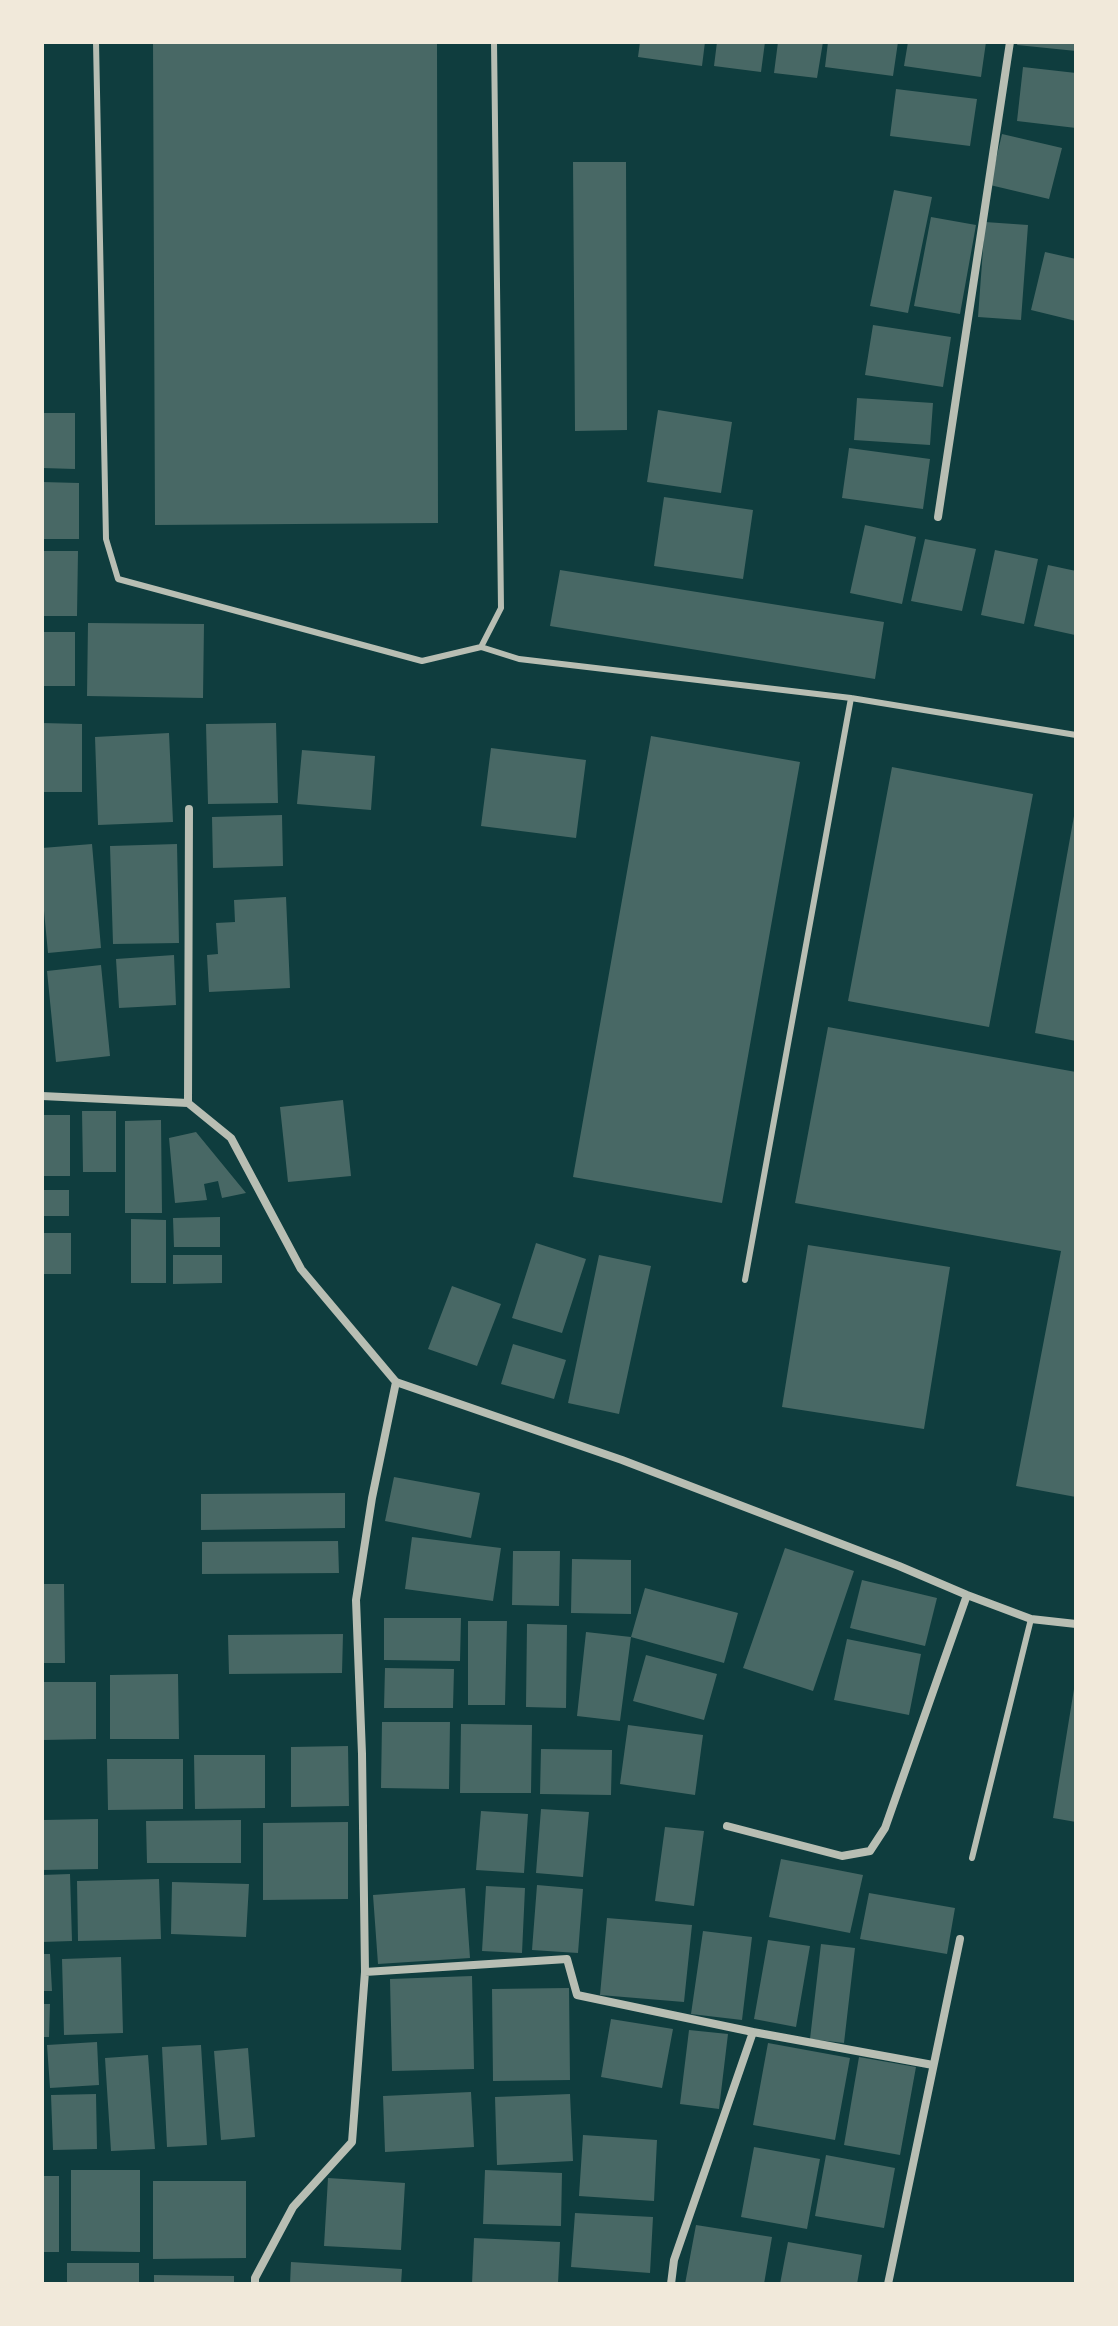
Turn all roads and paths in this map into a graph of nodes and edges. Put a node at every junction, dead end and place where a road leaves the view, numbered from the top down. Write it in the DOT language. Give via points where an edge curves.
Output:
graph roads {
  1 [pos="96,42"];
  2 [pos="494,42"];
  3 [pos="1010,42"];
  4 [pos="938,517"];
  5 [pos="481,647"];
  6 [pos="851,698"];
  7 [pos="1076,735"];
  8 [pos="189,809"];
  9 [pos="42,1096"];
  10 [pos="188,1103"];
  11 [pos="745,1280"];
  12 [pos="396,1382"];
  13 [pos="967,1595"];
  14 [pos="1031,1619"];
  15 [pos="1076,1624"];
  16 [pos="727,1826"];
  17 [pos="972,1858"];
  18 [pos="960,1939"];
  19 [pos="365,1972"];
  20 [pos="753,2032"];
  21 [pos="933,2065"];
  22 [pos="255,2284"];
  23 [pos="671,2284"];
  24 [pos="888,2284"];
  1 -- 5 [label="lane" via="106,539 118,579 422,661"];
  2 -- 5 [label="lane" via="501,608"];
  3 -- 4 [label="street"];
  5 -- 6 [label="lane" via="519,659"];
  6 -- 7 [label="lane"];
  6 -- 11 [label="lane"];
  8 -- 10 [label="street"];
  9 -- 10 [label="street"];
  10 -- 12 [label="street" via="231,1138 301,1269"];
  12 -- 13 [label="street" via="622,1460"];
  12 -- 19 [label="street" via="356,1600"];
  13 -- 14 [label="street"];
  13 -- 16 [label="street" via="885,1828 870,1851 842,1856"];
  14 -- 15 [label="street"];
  14 -- 17 [label="lane"];
  18 -- 21 [label="street"];
  19 -- 20 [label="street" via="567,1959 577,1995"];
  19 -- 22 [label="street" via="352,2142 293,2207"];
  20 -- 21 [label="street"];
  20 -- 23 [label="street" via="674,2260"];
  21 -- 24 [label="street"];
}
